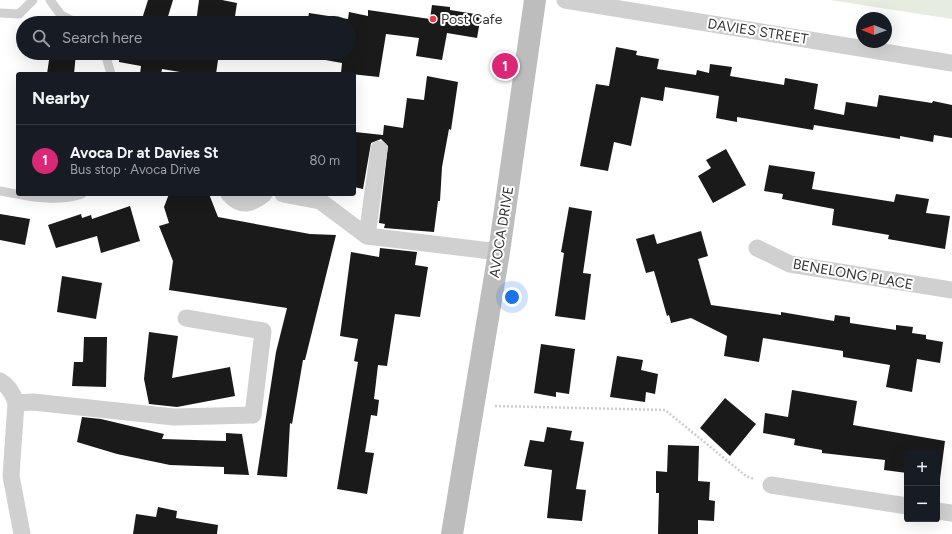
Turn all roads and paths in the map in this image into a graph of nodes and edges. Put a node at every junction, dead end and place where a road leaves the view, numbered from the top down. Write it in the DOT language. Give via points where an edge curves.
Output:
graph roads {
  1 [pos="33,0"];
  2 [pos="50,0"];
  3 [pos="535,0"];
  4 [pos="565,0"];
  5 [pos="0,13"];
  6 [pos="63,16"];
  7 [pos="107,60"];
  8 [pos="952,63"];
  9 [pos="110,72"];
  10 [pos="379,149"];
  11 [pos="0,192"];
  12 [pos="16,194"];
  13 [pos="29,196"];
  14 [pos="77,196"];
  15 [pos="230,196"];
  16 [pos="261,196"];
  17 [pos="294,196"];
  18 [pos="367,236"];
  19 [pos="757,248"];
  20 [pos="499,252"];
  21 [pos="952,290"];
  22 [pos="186,318"];
  23 [pos="0,381"];
  24 [pos="16,403"];
  25 [pos="515,408"];
  26 [pos="771,485"];
  27 [pos="904,506"];
  28 [pos="940,511"];
  29 [pos="952,513"];
  30 [pos="22,534"];
  31 [pos="452,534"];
  1 -- 5 [label="lane" via="19,14"];
  2 -- 6 [label="lane"];
  3 -- 20 [label="main road, AVOCA DRIVE"];
  4 -- 8 [label="street, DAVIES STREET"];
  7 -- 9 [label="lane"];
  10 -- 18 [label="street"];
  11 -- 12 [label="lane"];
  13 -- 14 [label="lane" via="51,199 69,199"];
  15 -- 16 [label="street" via="235,202 245,203 255,201"];
  17 -- 18 [label="street" via="320,201"];
  18 -- 20 [label="street"];
  19 -- 21 [label="street, BENELONG PLACE" via="790,264"];
  20 -- 31 [label="main road, AVOCA DRIVE"];
  22 -- 24 [label="street" via="263,331 253,415 174,417 34,402"];
  23 -- 24 [label="street" via="13,394"];
  24 -- 30 [label="street" via="11,476"];
  25 -- 26 [label="path" via="666,410 746,476"];
  26 -- 27 [label="street"];
  28 -- 29 [label="street"];
}
